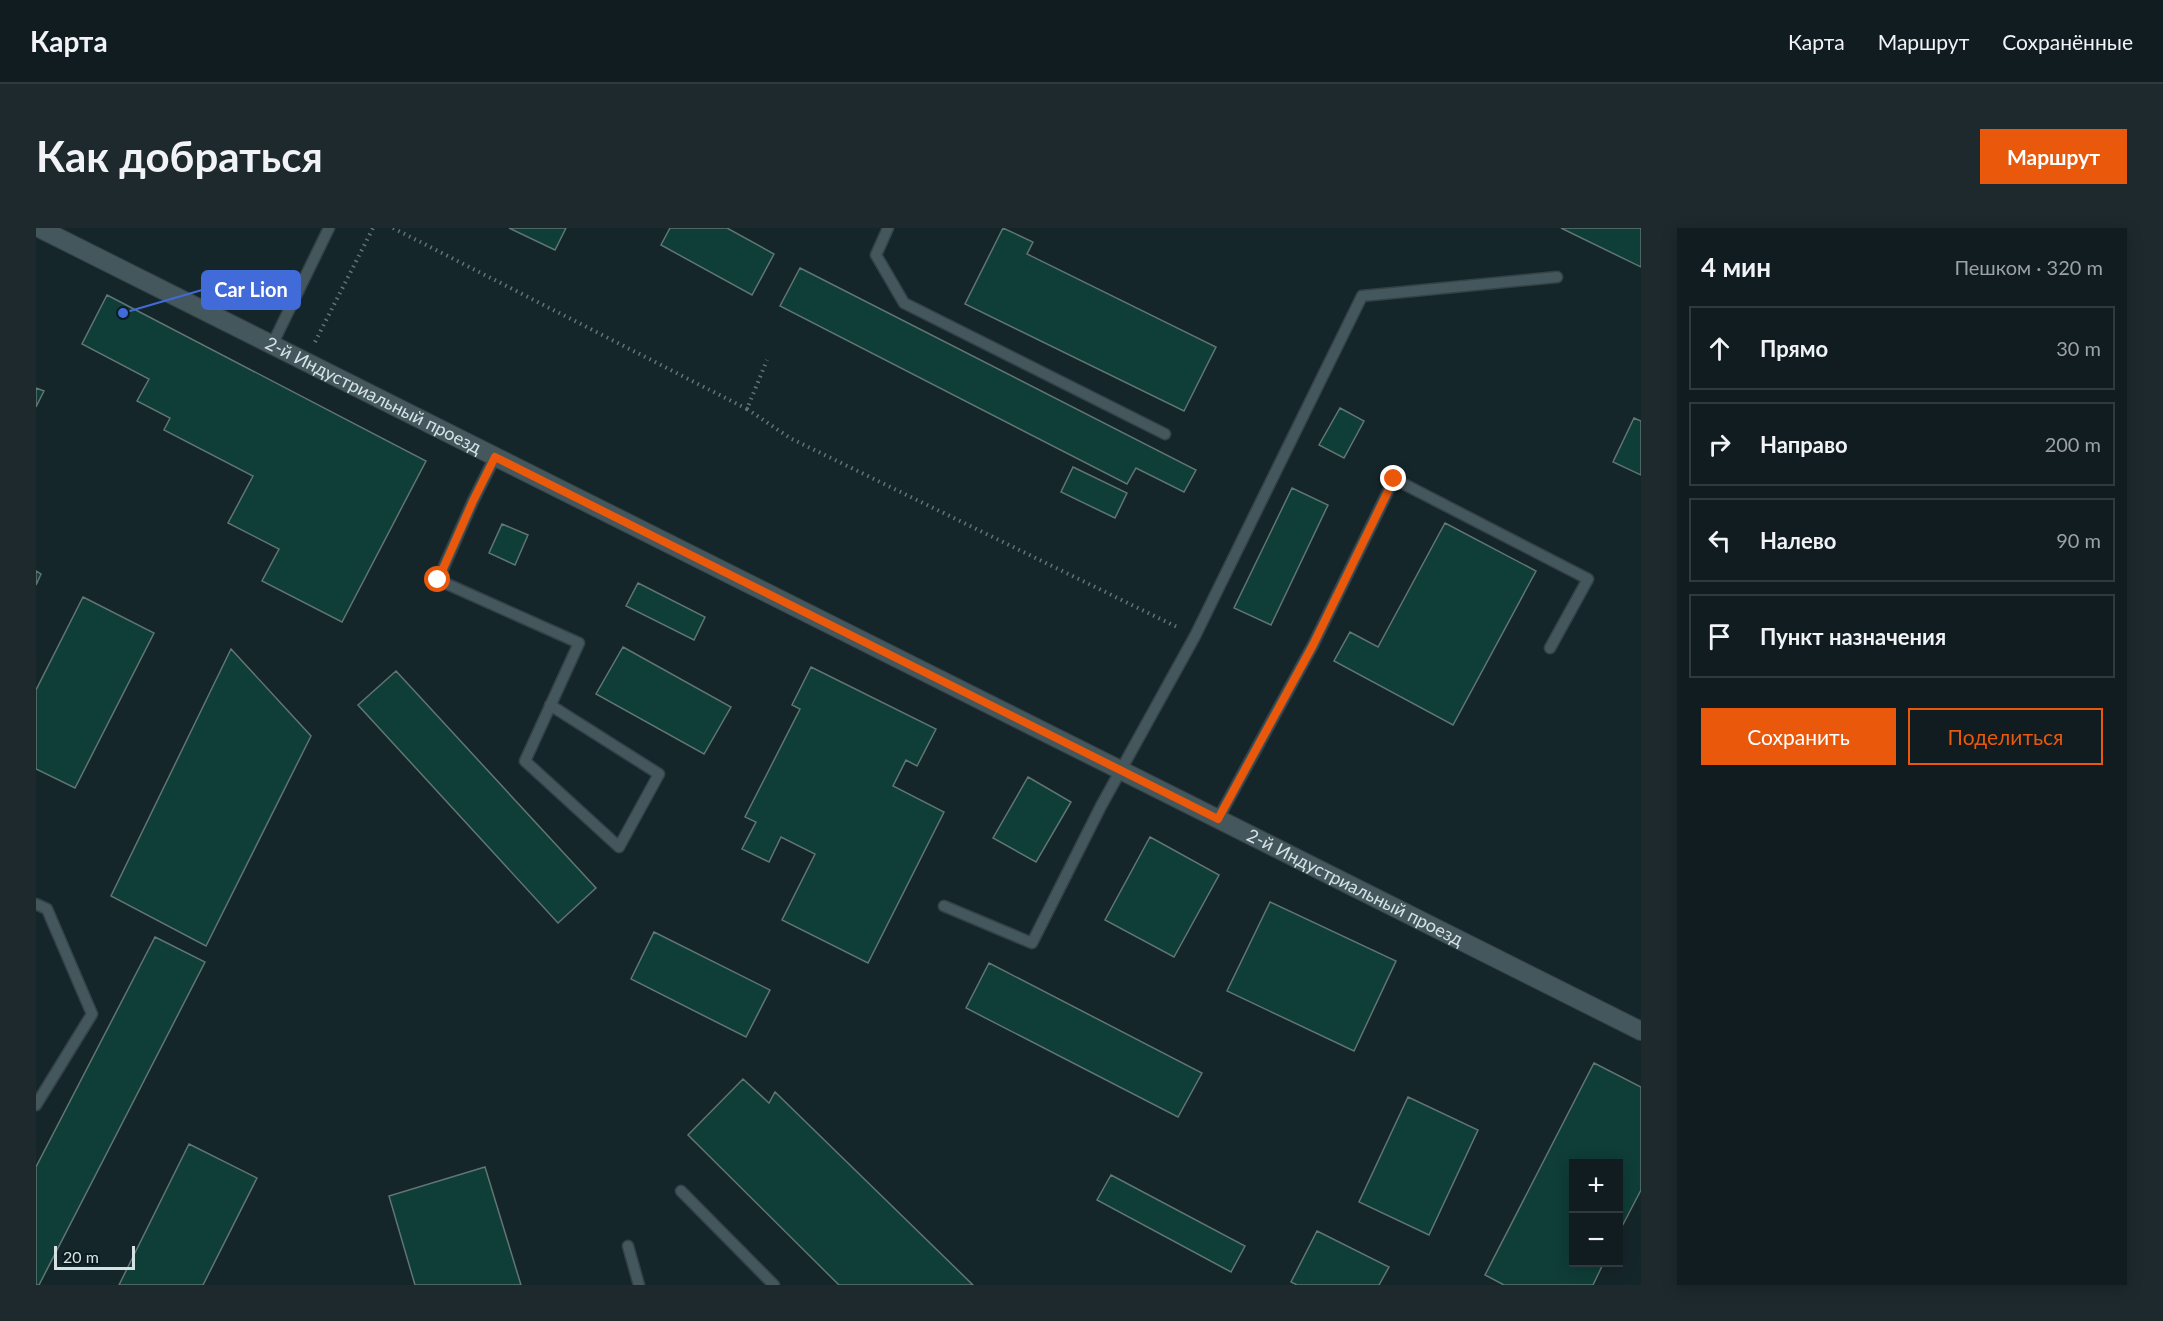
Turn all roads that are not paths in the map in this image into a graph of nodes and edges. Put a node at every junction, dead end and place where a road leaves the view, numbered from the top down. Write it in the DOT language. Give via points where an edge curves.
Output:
graph roads {
  1 [pos="39,228"];
  2 [pos="328,228"];
  3 [pos="888,228"];
  4 [pos="1557,278"];
  5 [pos="272,345"];
  6 [pos="1165,434"];
  7 [pos="495,457"];
  8 [pos="1550,648"];
  9 [pos="550,705"];
  10 [pos="1120,770"];
  11 [pos="1218,819"];
  12 [pos="36,904"];
  13 [pos="944,906"];
  14 [pos="1641,1031"];
  15 [pos="36,1105"];
  16 [pos="681,1191"];
  17 [pos="628,1246"];
  18 [pos="639,1285"];
  19 [pos="774,1285"];
  1 -- 5 [label="street, 2-й Индустриальный проезд"];
  2 -- 5 [label="lane"];
  3 -- 6 [label="lane" via="876,255 904,303"];
  4 -- 10 [label="lane" via="1362,296 1195,636"];
  5 -- 7 [label="street, 2-й Индустриальный проезд"];
  7 -- 9 [label="lane" via="438,580 579,643"];
  7 -- 10 [label="street, 2-й Индустриальный проезд"];
  8 -- 11 [label="lane" via="1588,579 1394,479 1313,645"];
  9 -- 9 [label="lane" via="659,774 619,847 525,761"];
  10 -- 11 [label="street, 2-й Индустриальный проезд"];
  10 -- 13 [label="lane" via="1032,943"];
  11 -- 14 [label="street, 2-й Индустриальный проезд"];
  12 -- 15 [label="lane" via="47,909 92,1014"];
  16 -- 19 [label="lane"];
  17 -- 18 [label="lane"];
}
